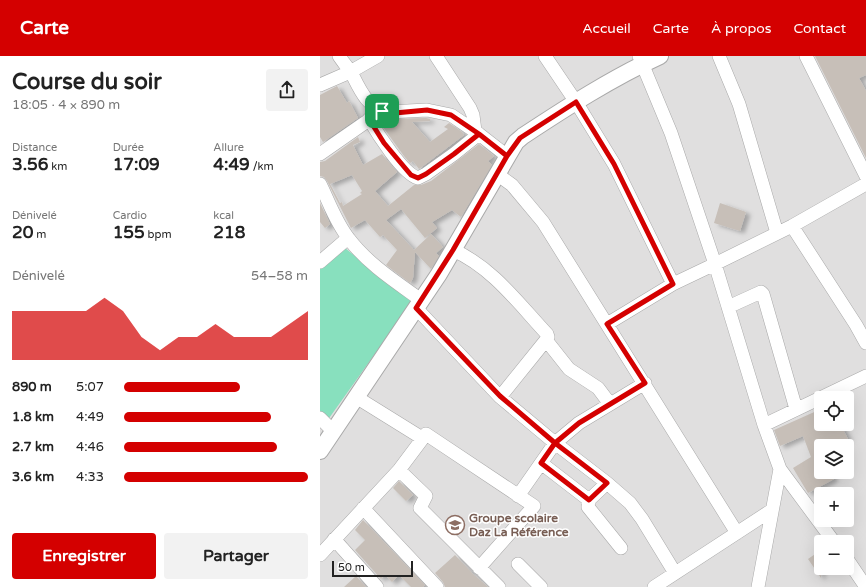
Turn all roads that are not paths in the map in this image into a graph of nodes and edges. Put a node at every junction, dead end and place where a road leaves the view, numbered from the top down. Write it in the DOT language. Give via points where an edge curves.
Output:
graph roads {
  1 [pos="339,56"];
  2 [pos="378,56"];
  3 [pos="436,56"];
  4 [pos="545,56"];
  5 [pos="660,56"];
  6 [pos="719,56"];
  7 [pos="806,56"];
  8 [pos="641,60"];
  9 [pos="350,72"];
  10 [pos="320,85"];
  11 [pos="576,102"];
  12 [pos="382,111"];
  13 [pos="369,119"];
  14 [pos="477,132"];
  15 [pos="320,154"];
  16 [pos="507,156"];
  17 [pos="497,174"];
  18 [pos="866,176"];
  19 [pos="320,184"];
  20 [pos="866,184"];
  21 [pos="792,226"];
  22 [pos="777,233"];
  23 [pos="348,238"];
  24 [pos="453,250"];
  25 [pos="320,262"];
  26 [pos="715,264"];
  27 [pos="673,284"];
  28 [pos="418,304"];
  29 [pos="728,307"];
  30 [pos="607,324"];
  31 [pos="546,340"];
  32 [pos="866,343"];
  33 [pos="866,376"];
  34 [pos="645,383"];
  35 [pos="500,396"];
  36 [pos="356,397"];
  37 [pos="610,404"];
  38 [pos="796,409"];
  39 [pos="320,418"];
  40 [pos="764,425"];
  41 [pos="333,430"];
  42 [pos="422,438"];
  43 [pos="555,443"];
  44 [pos="320,451"];
  45 [pos="541,463"];
  46 [pos="780,469"];
  47 [pos="399,470"];
  48 [pos="607,483"];
  49 [pos="518,496"];
  50 [pos="589,500"];
  51 [pos="363,508"];
  52 [pos="772,510"];
  53 [pos="737,532"];
  54 [pos="829,535"];
  55 [pos="334,539"];
  56 [pos="620,548"];
  57 [pos="320,555"];
  58 [pos="518,564"];
  59 [pos="479,568"];
  60 [pos="854,568"];
  61 [pos="675,573"];
  62 [pos="865,583"];
  63 [pos="377,587"];
  64 [pos="437,587"];
  65 [pos="499,587"];
  66 [pos="541,587"];
  67 [pos="654,587"];
  68 [pos="758,587"];
  1 -- 9 [label="street"];
  2 -- 9 [label="street"];
  3 -- 14 [label="street" via="470,108"];
  4 -- 11 [label="street"];
  5 -- 8 [label="street"];
  6 -- 22 [label="street" via="739,104"];
  7 -- 18 [label="street"];
  8 -- 11 [label="street"];
  8 -- 26 [label="street" via="671,134"];
  9 -- 10 [label="street"];
  9 -- 12 [label="street" via="369,103"];
  11 -- 16 [label="street" via="520,138"];
  11 -- 27 [label="street" via="614,164"];
  12 -- 13 [label="street"];
  12 -- 14 [label="street" via="438,112 451,115"];
  13 -- 14 [label="street" via="390,150 411,175 418,178 454,154"];
  13 -- 15 [label="street"];
  14 -- 16 [label="street"];
  16 -- 17 [label="street"];
  17 -- 24 [label="street"];
  17 -- 30 [label="street" via="512,185 543,222"];
  19 -- 23 [label="street"];
  20 -- 21 [label="street"];
  21 -- 22 [label="street"];
  21 -- 32 [label="street"];
  22 -- 26 [label="street"];
  23 -- 25 [label="street"];
  23 -- 28 [label="street" via="359,252"];
  24 -- 28 [label="street"];
  24 -- 31 [label="street" via="478,264 498,281 547,334"];
  26 -- 27 [label="street"];
  26 -- 29 [label="street"];
  27 -- 30 [label="street"];
  28 -- 35 [label="street"];
  28 -- 36 [label="street"];
  29 -- 38 [label="street" via="761,292 763,294"];
  29 -- 40 [label="street"];
  30 -- 34 [label="street"];
  31 -- 35 [label="street"];
  31 -- 37 [label="street" via="569,369 598,388"];
  33 -- 38 [label="street"];
  34 -- 37 [label="street"];
  34 -- 53 [label="street"];
  35 -- 43 [label="street"];
  36 -- 41 [label="street"];
  36 -- 42 [label="street"];
  37 -- 43 [label="street" via="579,423"];
  38 -- 40 [label="street"];
  39 -- 41 [label="street"];
  40 -- 46 [label="street"];
  41 -- 44 [label="street"];
  42 -- 47 [label="street"];
  42 -- 49 [label="street" via="426,434"];
  43 -- 45 [label="street"];
  43 -- 48 [label="street"];
  45 -- 49 [label="street"];
  45 -- 50 [label="street"];
  46 -- 52 [label="street"];
  46 -- 54 [label="street"];
  47 -- 51 [label="street"];
  47 -- 59 [label="street" via="426,496 420,508"];
  48 -- 50 [label="street"];
  48 -- 61 [label="street" via="642,519"];
  49 -- 59 [label="street" via="534,506"];
  50 -- 56 [label="street" via="588,507"];
  51 -- 55 [label="street"];
  51 -- 64 [label="street"];
  52 -- 53 [label="street"];
  52 -- 68 [label="street"];
  53 -- 61 [label="street"];
  55 -- 57 [label="street"];
  55 -- 63 [label="street"];
  58 -- 66 [label="street"];
  59 -- 65 [label="street"];
  60 -- 62 [label="street"];
  61 -- 67 [label="street"];
}
